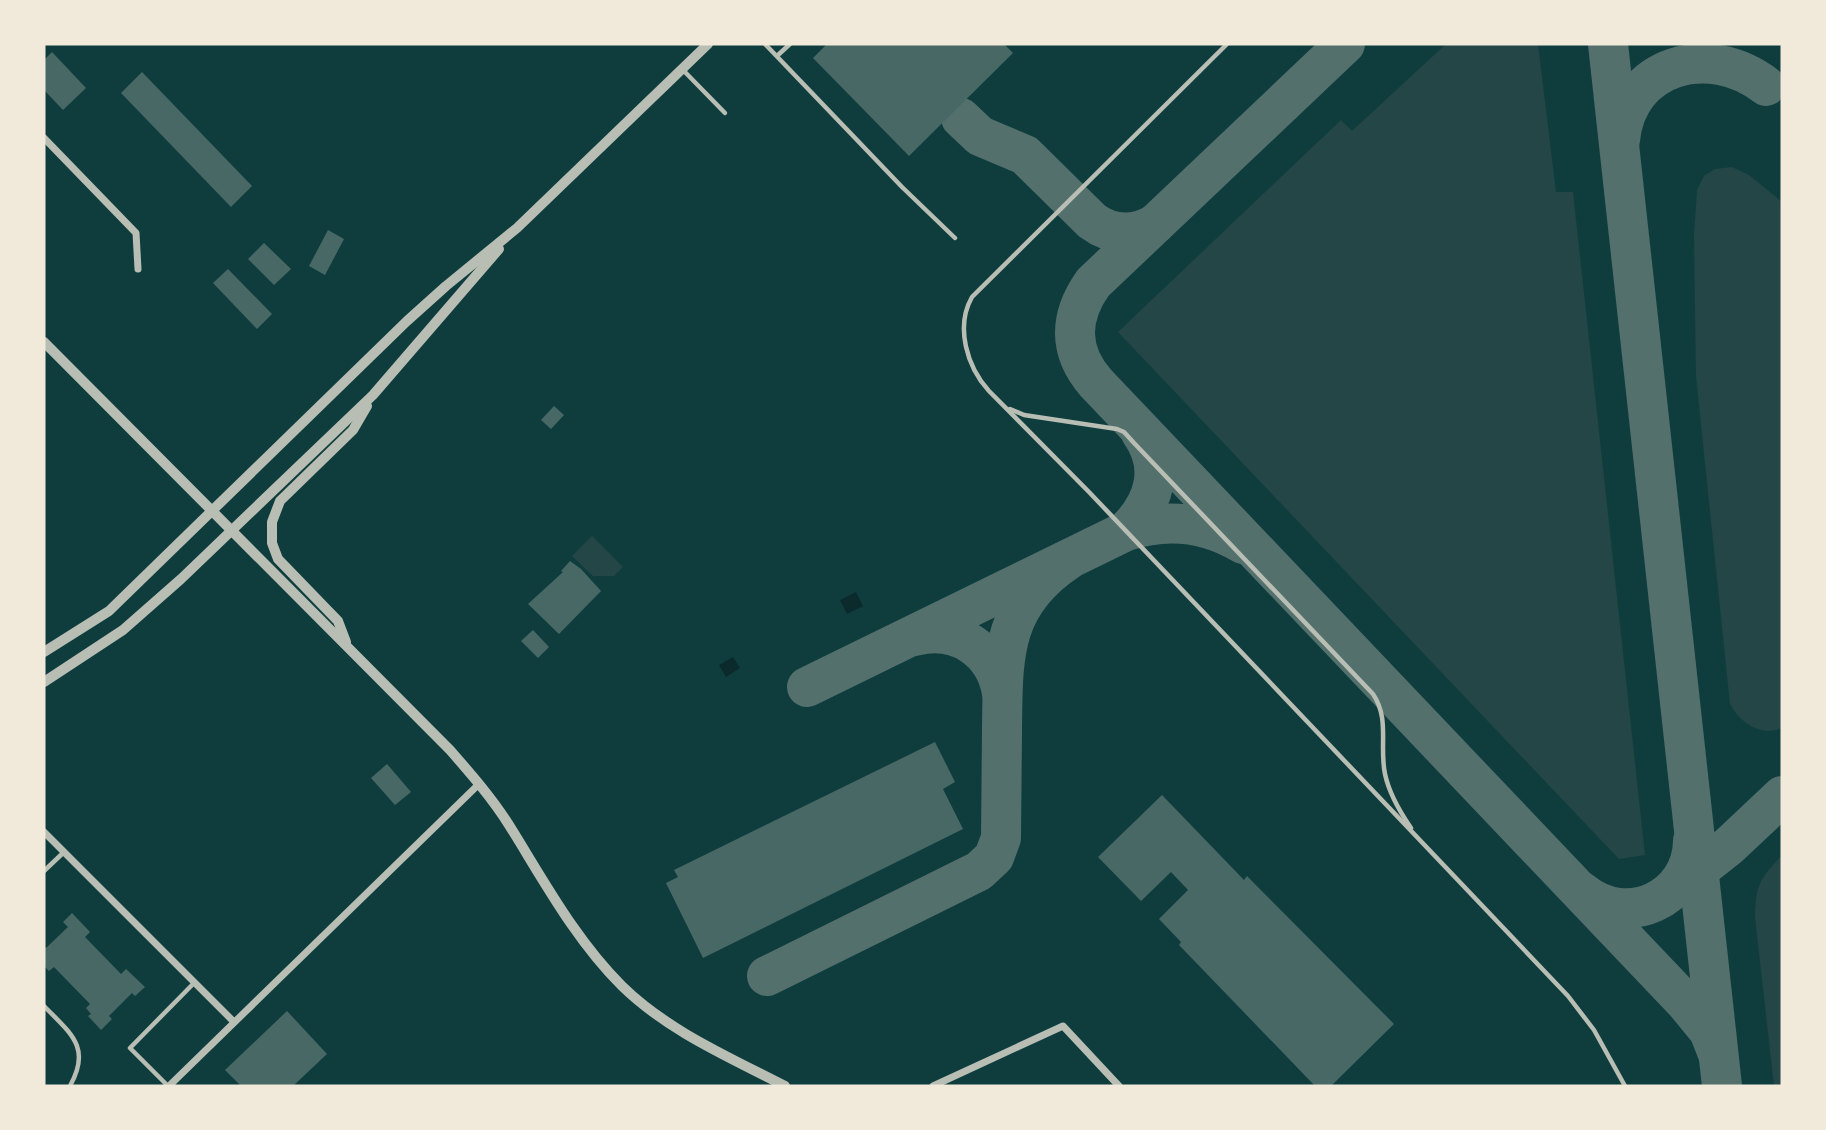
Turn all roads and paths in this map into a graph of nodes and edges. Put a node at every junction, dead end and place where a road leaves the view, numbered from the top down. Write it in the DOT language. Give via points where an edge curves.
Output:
graph roads {
  1 [pos="709,44"];
  2 [pos="765,44"];
  3 [pos="790,44"];
  4 [pos="1227,44"];
  5 [pos="778,56"];
  6 [pos="682,69"];
  7 [pos="725,113"];
  8 [pos="44,138"];
  9 [pos="517,228"];
  10 [pos="955,238"];
  11 [pos="138,269"];
  12 [pos="44,342"];
  13 [pos="373,394"];
  14 [pos="1003,405"];
  15 [pos="213,510"];
  16 [pos="232,530"];
  17 [pos="348,648"];
  18 [pos="44,652"];
  19 [pos="44,682"];
  20 [pos="479,784"];
  21 [pos="44,832"];
  22 [pos="1423,844"];
  23 [pos="64,852"];
  24 [pos="44,871"];
  25 [pos="194,984"];
  26 [pos="44,1006"];
  27 [pos="234,1022"];
  28 [pos="70,1086"];
  29 [pos="169,1086"];
  30 [pos="785,1086"];
  31 [pos="933,1086"];
  32 [pos="1119,1086"];
  33 [pos="1625,1086"];
  1 -- 6 [label="street"];
  2 -- 5 [label="lane"];
  3 -- 5 [label="lane"];
  4 -- 14 [label="lane" via="972,297 964,318 965,342 975,374"];
  5 -- 10 [label="lane"];
  6 -- 7 [label="lane"];
  6 -- 9 [label="street"];
  8 -- 11 [label="street" via="135,233"];
  9 -- 13 [label="street"];
  9 -- 15 [label="street" via="407,321"];
  12 -- 15 [label="street"];
  13 -- 16 [label="street"];
  13 -- 17 [label="street" via="354,430 281,501 272,522 278,559 338,621"];
  14 -- 22 [label="lane"];
  14 -- 22 [label="lane" via="1024,415 1117,429 1129,437 1373,694 1382,711 1385,773 1404,818"];
  15 -- 16 [label="street"];
  15 -- 18 [label="street" via="109,611"];
  16 -- 17 [label="street"];
  16 -- 19 [label="street" via="123,630"];
  17 -- 20 [label="street"];
  20 -- 27 [label="street"];
  20 -- 30 [label="street" via="563,914 624,987 670,1024"];
  21 -- 23 [label="street"];
  22 -- 33 [label="lane" via="1582,1012"];
  23 -- 24 [label="lane"];
  23 -- 25 [label="street"];
  25 -- 27 [label="street"];
  25 -- 29 [label="lane" via="130,1048"];
  26 -- 28 [label="lane" via="71,1033 79,1049 81,1059"];
  27 -- 29 [label="street"];
  31 -- 32 [label="street" via="1063,1026"];
}
